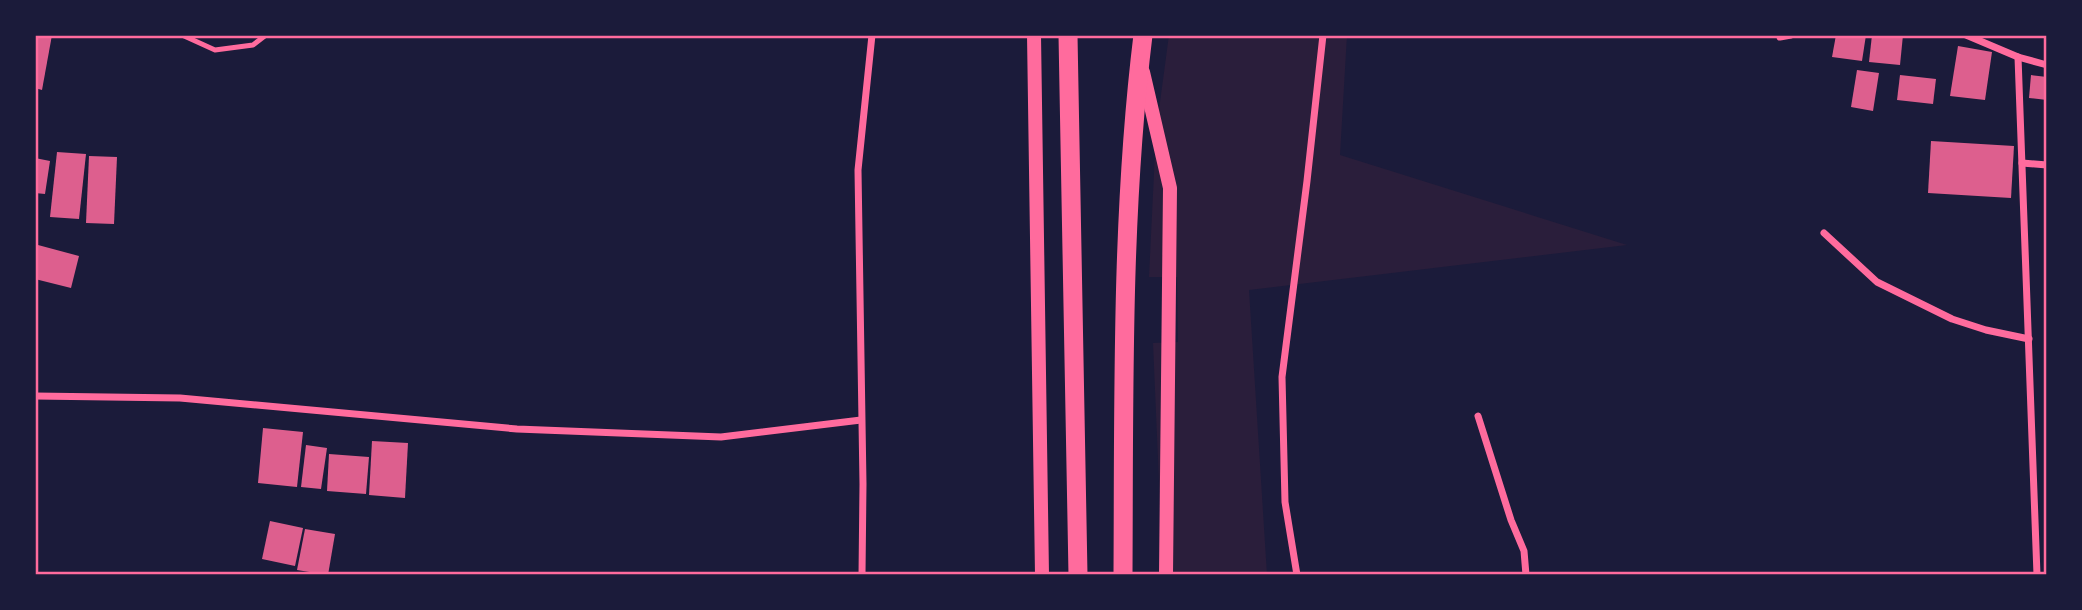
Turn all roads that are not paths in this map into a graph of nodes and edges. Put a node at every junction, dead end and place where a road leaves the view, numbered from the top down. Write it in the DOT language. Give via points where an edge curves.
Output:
graph roads {
  1 [pos="182,35"];
  2 [pos="266,35"];
  3 [pos="872,35"];
  4 [pos="1034,35"];
  5 [pos="1068,35"];
  6 [pos="1143,35"];
  7 [pos="1323,35"];
  8 [pos="1791,35"];
  9 [pos="1966,35"];
  10 [pos="1780,37"];
  11 [pos="2018,57"];
  12 [pos="1140,61"];
  13 [pos="2047,65"];
  14 [pos="2022,163"];
  15 [pos="2047,165"];
  16 [pos="1824,233"];
  17 [pos="2029,339"];
  18 [pos="35,396"];
  19 [pos="1478,416"];
  20 [pos="861,420"];
  21 [pos="862,575"];
  22 [pos="1042,575"];
  23 [pos="1078,575"];
  24 [pos="1123,575"];
  25 [pos="1166,575"];
  26 [pos="1297,575"];
  27 [pos="1526,575"];
  28 [pos="2038,575"];
  1 -- 2 [label="lane" via="215,50 253,45"];
  3 -- 20 [label="street" via="858,170"];
  4 -- 22 [label="main road"];
  5 -- 23 [label="highway"];
  6 -- 12 [label="highway"];
  7 -- 26 [label="street" via="1282,377 1285,502"];
  8 -- 10 [label="street"];
  9 -- 11 [label="street"];
  11 -- 13 [label="street"];
  11 -- 14 [label="street"];
  12 -- 24 [label="highway" via="1128,209"];
  12 -- 25 [label="main road" via="1170,188"];
  14 -- 15 [label="street"];
  14 -- 17 [label="street"];
  16 -- 17 [label="street" via="1877,282 1952,318"];
  17 -- 28 [label="street"];
  18 -- 20 [label="street" via="180,398 517,429 721,437"];
  19 -- 27 [label="street" via="1524,551"];
  20 -- 21 [label="street"];
}
